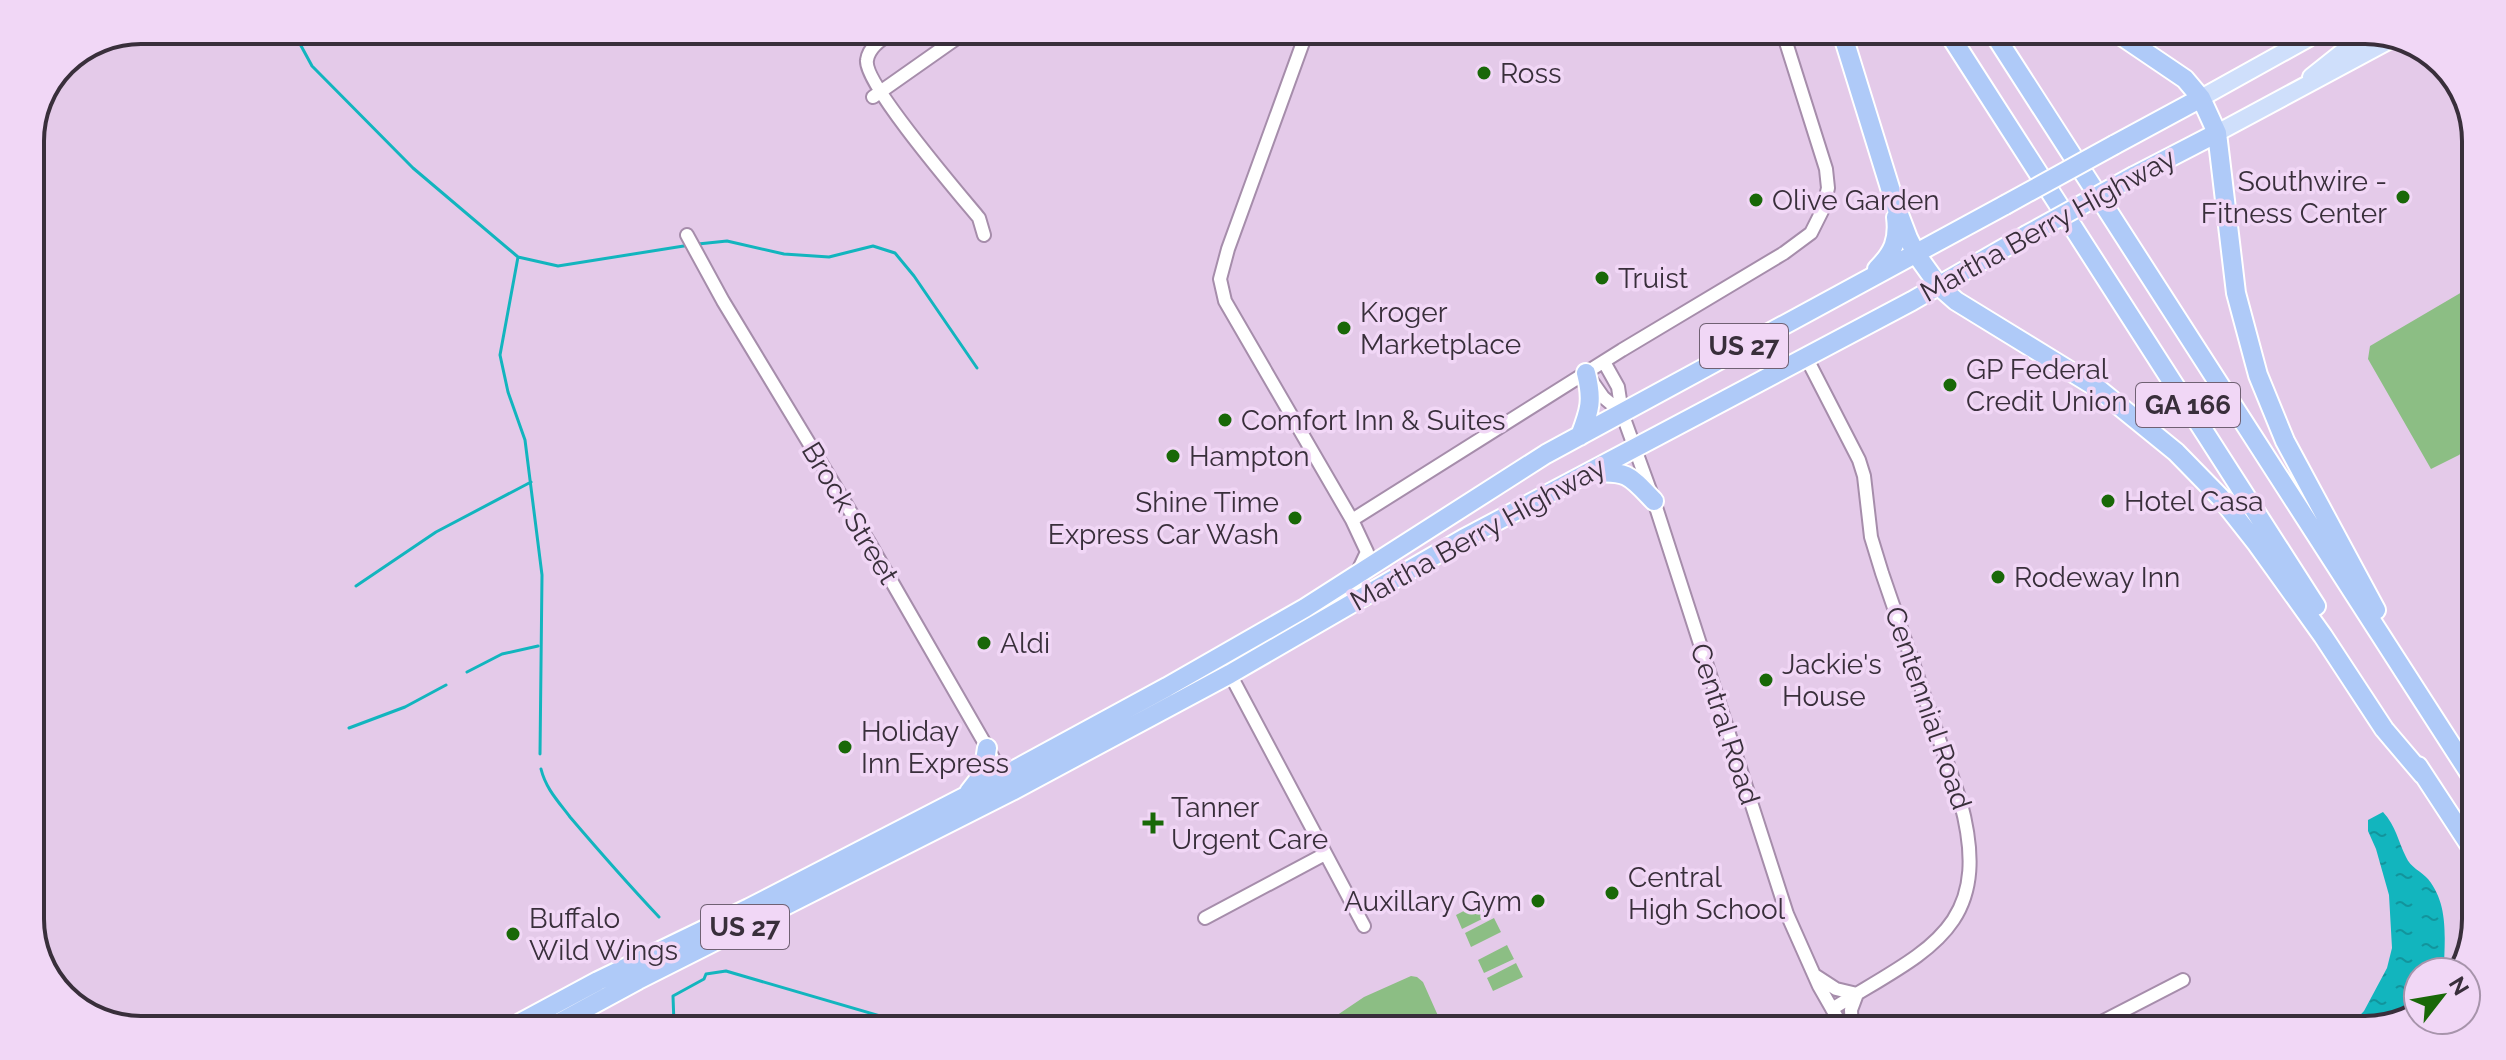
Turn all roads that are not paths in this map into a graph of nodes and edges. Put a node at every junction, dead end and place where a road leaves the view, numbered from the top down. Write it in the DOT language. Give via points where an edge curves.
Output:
graph roads {
  1 [pos="875,44"];
  2 [pos="948,44"];
  3 [pos="1302,44"];
  4 [pos="1787,44"];
  5 [pos="1845,44"];
  6 [pos="1955,44"];
  7 [pos="2000,44"];
  8 [pos="2133,44"];
  9 [pos="2298,44"];
  10 [pos="2352,44"];
  11 [pos="2380,46"];
  12 [pos="876,94"];
  13 [pos="2292,94"];
  14 [pos="2201,98"];
  15 [pos="2217,133"];
  16 [pos="1895,204"];
  17 [pos="687,235"];
  18 [pos="984,235"];
  19 [pos="1916,254"];
  20 [pos="1867,280"];
  21 [pos="1939,286"];
  22 [pos="1806,357"];
  23 [pos="1604,362"];
  24 [pos="1586,373"];
  25 [pos="1622,413"];
  26 [pos="1580,436"];
  27 [pos="1636,447"];
  28 [pos="1586,474"];
  29 [pos="1654,501"];
  30 [pos="1352,520"];
  31 [pos="1362,537"];
  32 [pos="1398,548"];
  33 [pos="1354,577"];
  34 [pos="1226,665"];
  35 [pos="2414,688"];
  36 [pos="987,748"];
  37 [pos="1032,761"];
  38 [pos="2462,762"];
  39 [pos="2423,775"];
  40 [pos="1008,784"];
  41 [pos="965,797"];
  42 [pos="2462,834"];
  43 [pos="1325,854"];
  44 [pos="1205,918"];
  45 [pos="1364,926"];
  46 [pos="1813,975"];
  47 [pos="2183,980"];
  48 [pos="1857,994"];
  49 [pos="1832,1009"];
  50 [pos="533,1016"];
  51 [pos="572,1016"];
  52 [pos="1836,1016"];
  53 [pos="1851,1016"];
  54 [pos="2113,1016"];
  1 -- 12 [label="street" via="867,67"];
  2 -- 12 [label="street"];
  3 -- 30 [label="street" via="1220,279 1225,301"];
  4 -- 23 [label="street" via="1826,169 1826,199 1811,233"];
  5 -- 16 [label="highway"];
  6 -- 39 [label="highway, GA 166"];
  7 -- 35 [label="highway, GA 166"];
  8 -- 14 [label="highway" via="2185,79"];
  9 -- 14 [label="main road, Martha Berry Highway / US 27"];
  10 -- 13 [label="main road"];
  11 -- 13 [label="main road, Martha Berry Highway / US 27"];
  12 -- 18 [label="street" via="979,218"];
  13 -- 15 [label="main road, Martha Berry Highway / US 27"];
  14 -- 15 [label="highway"];
  14 -- 19 [label="highway, Martha Berry Highway / US 27, bridge"];
  15 -- 21 [label="highway, Martha Berry Highway / US 27, bridge"];
  15 -- 35 [label="highway" via="2236,293 2266,397"];
  16 -- 19 [label="highway"];
  16 -- 20 [label="highway" via="1894,248"];
  17 -- 36 [label="street, Brock Street"];
  19 -- 20 [label="highway, Martha Berry Highway / US 27"];
  19 -- 21 [label="highway"];
  20 -- 25 [label="highway, Martha Berry Highway / US 27"];
  21 -- 22 [label="highway, Martha Berry Highway / US 27"];
  21 -- 39 [label="highway" via="2096,387 2176,452 2257,544 2384,729"];
  22 -- 27 [label="highway, Martha Berry Highway / US 27"];
  22 -- 48 [label="street, Centennial Road" via="1859,460 1871,537 1960,800 1969,841 1969,878 1944,933 1920,956"];
  23 -- 24 [label="street"];
  23 -- 25 [label="street, Central Road" via="1618,387"];
  24 -- 25 [label="street, Central Road"];
  24 -- 26 [label="highway" via="1592,395"];
  24 -- 30 [label="street"];
  25 -- 26 [label="highway, Martha Berry Highway / US 27"];
  25 -- 27 [label="street, Central Road"];
  26 -- 32 [label="highway, Martha Berry Highway / US 27"];
  27 -- 28 [label="highway, Martha Berry Highway / US 27"];
  27 -- 29 [label="street, Central Road"];
  28 -- 29 [label="highway" via="1623,472"];
  28 -- 34 [label="highway, Martha Berry Highway / US 27"];
  29 -- 46 [label="street, Central Road" via="1787,914"];
  30 -- 31 [label="street"];
  31 -- 32 [label="street" via="1374,548"];
  31 -- 33 [label="street" via="1367,552"];
  32 -- 33 [label="highway, Martha Berry Highway / US 27"];
  33 -- 34 [label="highway, Martha Berry Highway / US 27"];
  34 -- 37 [label="highway, Martha Berry Highway / US 27"];
  34 -- 40 [label="highway, Martha Berry Highway / US 27"];
  34 -- 43 [label="street"];
  35 -- 38 [label="highway"];
  36 -- 37 [label="highway" via="1008,761"];
  36 -- 40 [label="street, Brock Street"];
  36 -- 41 [label="highway" via="983,774"];
  37 -- 40 [label="highway, Martha Berry Highway / US 27"];
  39 -- 42 [label="highway"];
  40 -- 41 [label="highway, Martha Berry Highway / US 27"];
  40 -- 51 [label="highway, Martha Berry Highway / US 27"];
  41 -- 50 [label="highway, Martha Berry Highway / US 27"];
  43 -- 44 [label="street"];
  43 -- 45 [label="street"];
  46 -- 48 [label="street"];
  46 -- 49 [label="street, Central Road"];
  47 -- 54 [label="street"];
  48 -- 49 [label="street, Centennial Road"];
  48 -- 53 [label="street"];
  49 -- 52 [label="street, Central Road"];
}
